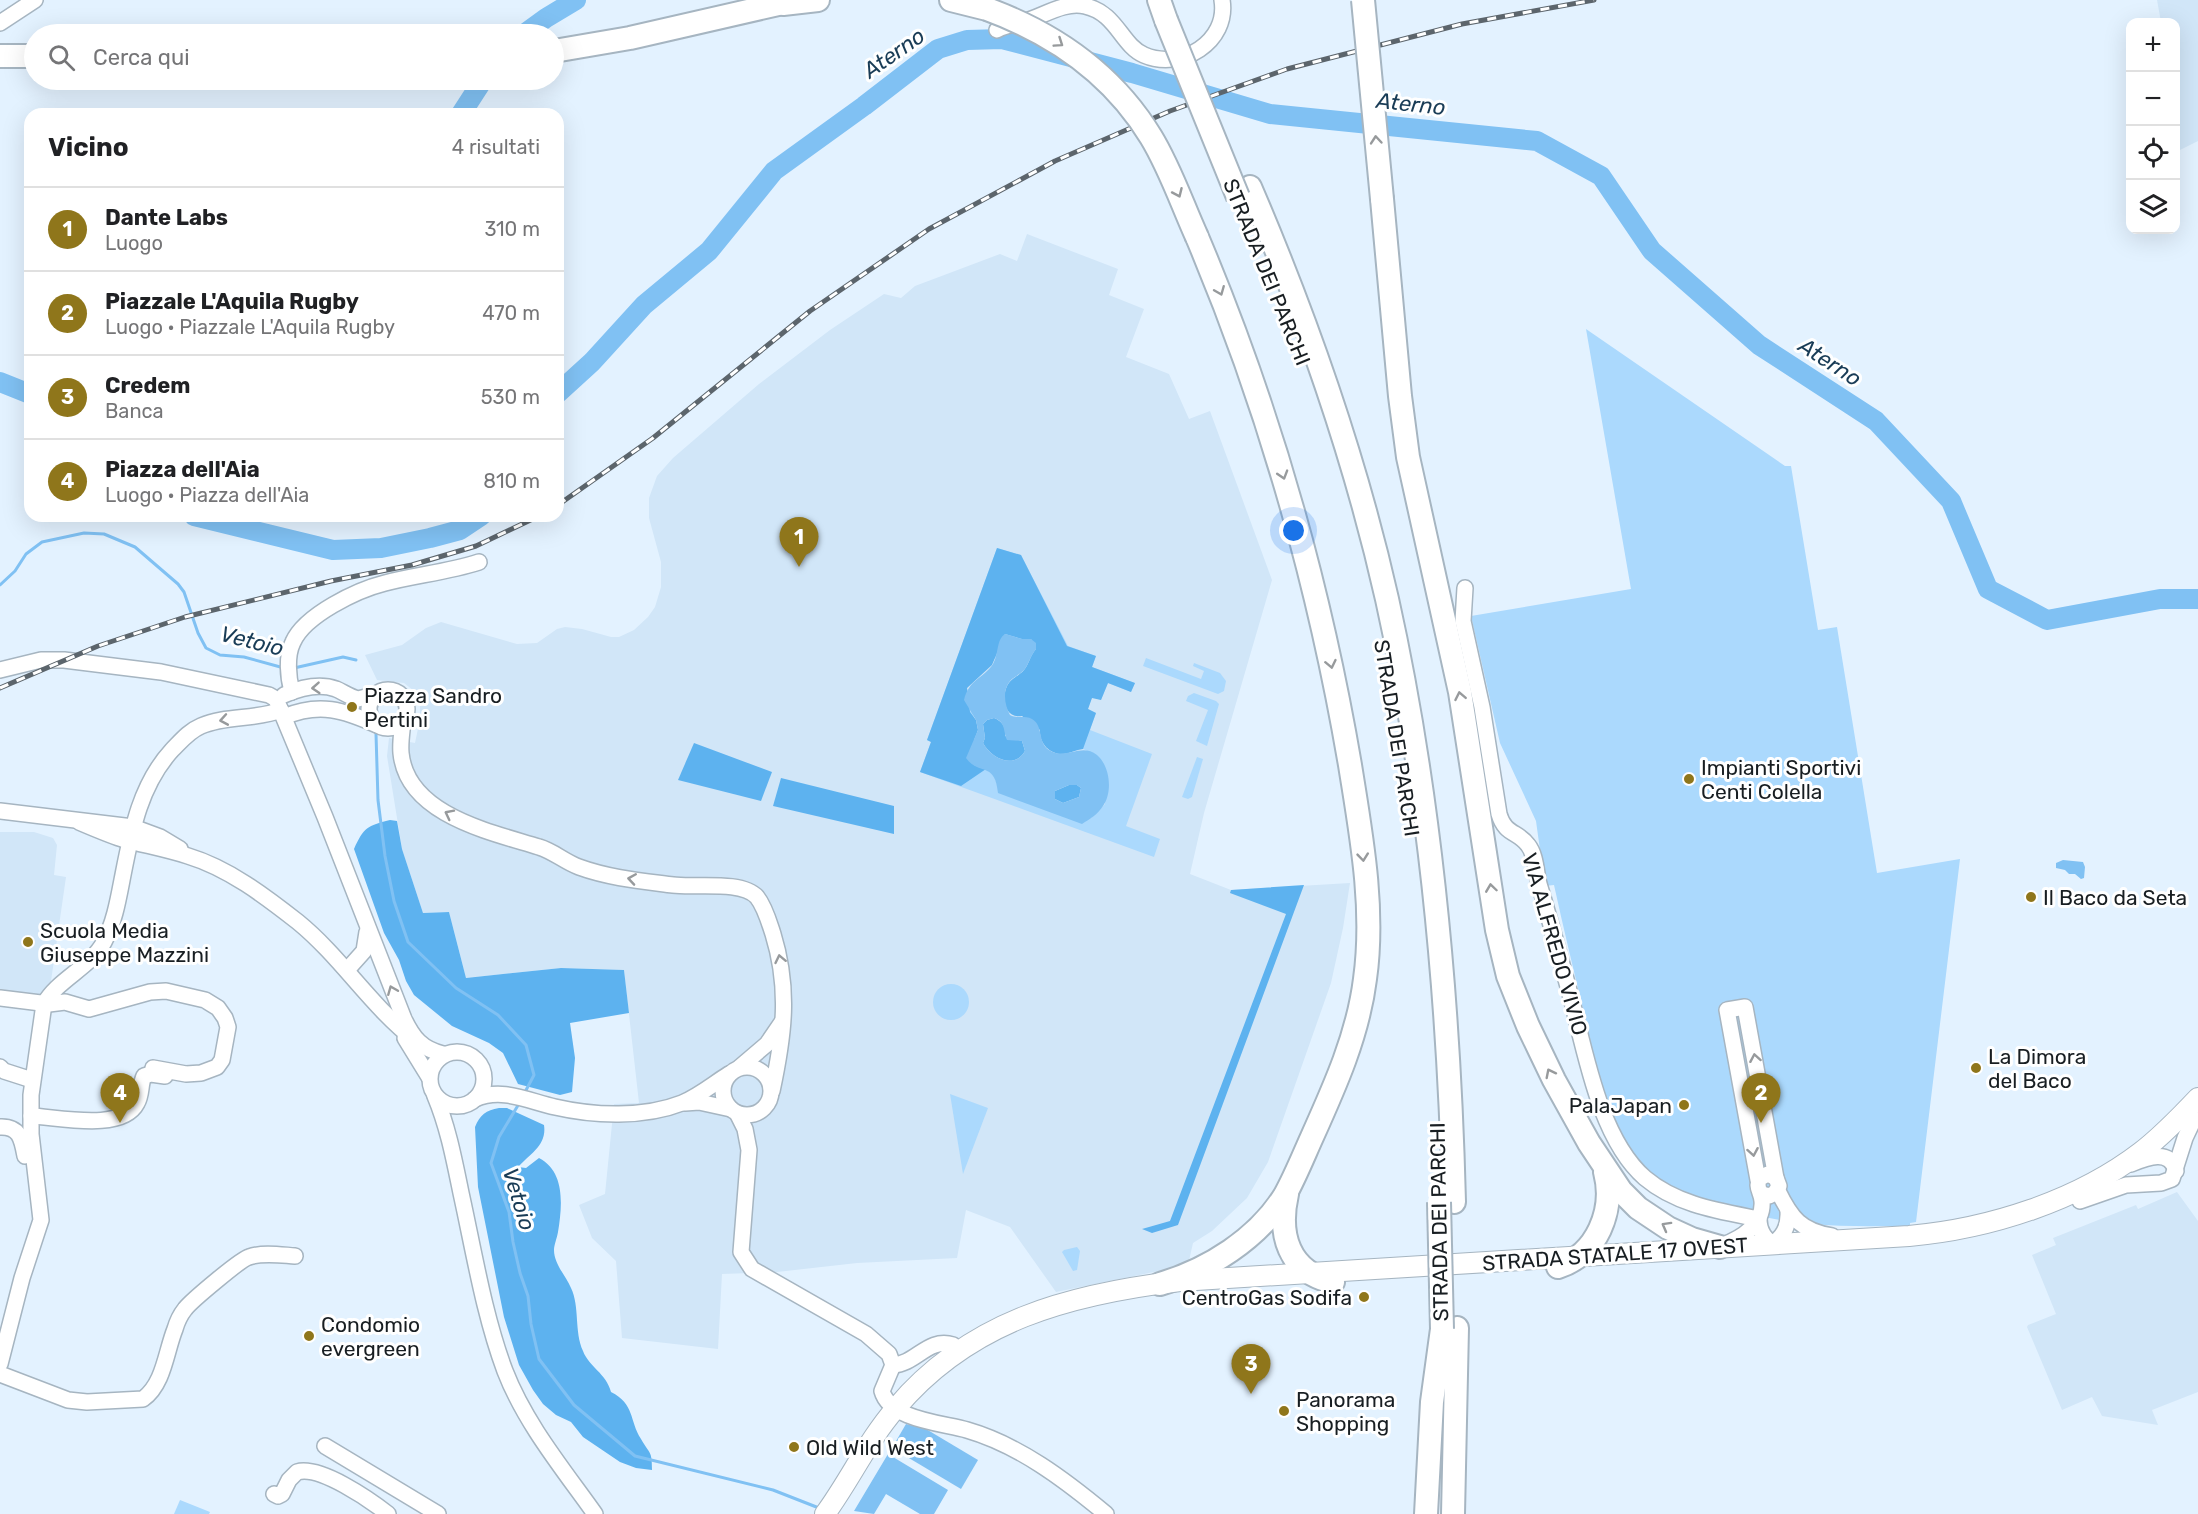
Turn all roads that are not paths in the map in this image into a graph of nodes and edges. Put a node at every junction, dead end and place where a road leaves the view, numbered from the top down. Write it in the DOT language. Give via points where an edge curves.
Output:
graph roads {
  1 [pos="35,0"];
  2 [pos="818,0"];
  3 [pos="951,0"];
  4 [pos="1222,0"];
  5 [pos="1353,0"];
  6 [pos="1364,0"];
  7 [pos="1374,0"];
  8 [pos="789,1"];
  9 [pos="1170,9"];
  10 [pos="0,23"];
  11 [pos="996,30"];
  12 [pos="564,49"];
  13 [pos="0,56"];
  14 [pos="24,56"];
  15 [pos="479,562"];
  16 [pos="1465,588"];
  17 [pos="0,670"];
  18 [pos="292,692"];
  19 [pos="344,693"];
  20 [pos="378,694"];
  21 [pos="280,709"];
  22 [pos="337,710"];
  23 [pos="403,721"];
  24 [pos="377,725"];
  25 [pos="0,811"];
  26 [pos="132,834"];
  27 [pos="367,926"];
  28 [pos="347,970"];
  29 [pos="0,998"];
  30 [pos="44,1004"];
  31 [pos="784,1017"];
  32 [pos="395,1023"];
  33 [pos="417,1042"];
  34 [pos="443,1054"];
  35 [pos="0,1067"];
  36 [pos="153,1068"];
  37 [pos="735,1071"];
  38 [pos="429,1077"];
  39 [pos="32,1080"];
  40 [pos="184,1080"];
  41 [pos="772,1090"];
  42 [pos="482,1091"];
  43 [pos="435,1096"];
  44 [pos="2198,1098"];
  45 [pos="682,1103"];
  46 [pos="765,1108"];
  47 [pos="734,1111"];
  48 [pos="31,1116"];
  49 [pos="2189,1119"];
  50 [pos="0,1127"];
  51 [pos="450,1136"];
  52 [pos="749,1150"];
  53 [pos="2152,1157"];
  54 [pos="1603,1165"];
  55 [pos="2176,1170"];
  56 [pos="37,1171"];
  57 [pos="2112,1172"];
  58 [pos="2161,1183"];
  59 [pos="1290,1184"];
  60 [pos="1777,1184"];
  61 [pos="1759,1187"];
  62 [pos="2080,1201"];
  63 [pos="1788,1211"];
  64 [pos="1759,1219"];
  65 [pos="1857,1239"];
  66 [pos="1720,1247"];
  67 [pos="1781,1248"];
  68 [pos="295,1256"];
  69 [pos="1581,1256"];
  70 [pos="1558,1267"];
  71 [pos="1310,1273"];
  72 [pos="1333,1282"];
  73 [pos="1160,1284"];
  74 [pos="1449,1328"];
  75 [pos="964,1349"];
  76 [pos="0,1364"];
  77 [pos="893,1365"];
  78 [pos="0,1374"];
  79 [pos="896,1407"];
  80 [pos="325,1446"];
  81 [pos="274,1494"];
  82 [pos="830,1507"];
  83 [pos="388,1514"];
  84 [pos="438,1514"];
  85 [pos="595,1514"];
  86 [pos="1106,1514"];
  87 [pos="1426,1514"];
  88 [pos="1440,1514"];
  89 [pos="1453,1514"];
  1 -- 10 [label="street"];
  2 -- 8 [label="highway"];
  3 -- 59 [label="highway, one-way, bridge" via="1027,24 1058,42 1119,94 1154,142 1226,307 1287,489 1326,640 1354,789 1368,942 1360,1009 1337,1078"];
  4 -- 11 [label="street" via="1222,18 1214,37 1199,50 1173,59 1158,59 1139,52 1110,20 1082,5"];
  5 -- 7 [label="street"];
  54 -- 6 [label="highway, one-way, bridge" via="1536,1045 1502,952 1460,692 1409,464"];
  8 -- 12 [label="highway"];
  9 -- 74 [label="highway, STRADA DEI PARCHI" via="1202,74 1244,192 1298,307 1362,501 1387,598 1424,798 1438,926 1446,1023"];
  13 -- 14 [label="highway"];
  15 -- 18 [label="street" via="385,583 349,597 312,620 291,645"];
  16 -- 64 [label="street, VIA ALFREDO VIVIO" via="1463,621 1499,814 1506,830 1525,841 1533,854 1604,1117 1633,1165 1653,1184 1695,1205"];
  17 -- 21 [label="street" via="41,660 64,660 161,672 269,695"];
  19 -- 18 [label="street, one-way" via="323,687"];
  18 -- 21 [label="street"];
  19 -- 20 [label="street" via="359,699"];
  19 -- 22 [label="street" via="349,704 346,709"];
  20 -- 23 [label="street" via="390,690 402,696 408,708"];
  20 -- 24 [label="street" via="369,710"];
  21 -- 22 [label="street"];
  21 -- 26 [label="street, one-way" via="212,722 190,733 150,780"];
  21 -- 27 [label="street"];
  22 -- 24 [label="street"];
  23 -- 24 [label="street" via="392,728"];
  31 -- 23 [label="street, one-way" via="784,978 779,954 764,907 750,891 611,876 456,818 430,804 409,776 400,752"];
  25 -- 26 [label="street"];
  26 -- 28 [label="street" via="160,837 273,903"];
  26 -- 30 [label="street" via="117,908 104,941 87,964"];
  27 -- 28 [label="street" via="364,951"];
  33 -- 27 [label="street, one-way"];
  28 -- 32 [label="street"];
  29 -- 30 [label="street"];
  30 -- 36 [label="street" via="65,1002 89,1009 166,991 205,1000 218,1008 228,1027 217,1067 186,1074"];
  30 -- 39 [label="street"];
  31 -- 37 [label="street" via="767,1044"];
  31 -- 41 [label="street"];
  32 -- 33 [label="street"];
  32 -- 38 [label="street"];
  33 -- 34 [label="street"];
  34 -- 38 [label="street"];
  34 -- 42 [label="street" via="470,1054 482,1067"];
  35 -- 39 [label="street"];
  37 -- 41 [label="street" via="748,1066 762,1071"];
  37 -- 45 [label="street"];
  37 -- 47 [label="street" via="723,1088 726,1103"];
  38 -- 43 [label="street"];
  39 -- 48 [label="street"];
  40 -- 48 [label="street" via="146,1074 134,1108 107,1120"];
  41 -- 46 [label="street"];
  42 -- 43 [label="street" via="454,1106"];
  42 -- 45 [label="street" via="580,1112 647,1110"];
  42 -- 51 [label="street" via="455,1117"];
  43 -- 51 [label="street"];
  44 -- 49 [label="main road, STRADA STATALE 17 OVEST"];
  45 -- 47 [label="street" via="699,1102"];
  46 -- 47 [label="street" via="751,1115"];
  46 -- 52 [label="street"];
  47 -- 52 [label="street" via="745,1129"];
  48 -- 56 [label="street"];
  49 -- 53 [label="main road, STRADA STATALE 17 OVEST"];
  49 -- 55 [label="street"];
  49 -- 57 [label="main road, STRADA STATALE 17 OVEST"];
  50 -- 56 [label="street" via="18,1131 29,1170"];
  51 -- 85 [label="street" via="504,1370 529,1419"];
  52 -- 77 [label="street" via="741,1252 745,1261 752,1269 878,1342"];
  53 -- 55 [label="street" via="2167,1158"];
  53 -- 57 [label="street"];
  53 -- 58 [label="street" via="2151,1174"];
  53 -- 62 [label="main road, STRADA STATALE 17 OVEST"];
  66 -- 54 [label="highway, one-way" via="1683,1235 1646,1215 1627,1198"];
  54 -- 69 [label="highway" via="1608,1189 1605,1217 1597,1236"];
  55 -- 58 [label="street" via="2172,1179"];
  56 -- 76 [label="street" via="41,1220"];
  57 -- 65 [label="main road, STRADA STATALE 17 OVEST" via="2054,1200 1987,1224 1940,1233"];
  58 -- 62 [label="street" via="2126,1185"];
  59 -- 71 [label="highway" via="1284,1236 1293,1255"];
  59 -- 73 [label="highway" via="1274,1210 1244,1240 1197,1269"];
  60 -- 61 [label="street" via="1769,1196"];
  60 -- 61 [label="street, one-way" via="1745,1007 1727,1010"];
  60 -- 63 [label="street"];
  61 -- 64 [label="street"];
  62 -- 67 [label="main road, STRADA STATALE 17 OVEST" via="2011,1227 1950,1240 1874,1248"];
  63 -- 65 [label="street" via="1812,1231"];
  63 -- 67 [label="street"];
  64 -- 66 [label="street" via="1742,1237"];
  64 -- 67 [label="street" via="1763,1234"];
  65 -- 67 [label="main road, STRADA STATALE 17 OVEST"];
  66 -- 67 [label="main road, STRADA STATALE 17 OVEST"];
  66 -- 69 [label="main road, STRADA STATALE 17 OVEST"];
  67 -- 70 [label="main road, STRADA STATALE 17 OVEST" via="1747,1255"];
  68 -- 78 [label="street" via="249,1257 194,1299 175,1328 158,1380 143,1399 68,1400"];
  69 -- 70 [label="highway"];
  69 -- 71 [label="main road, STRADA STATALE 17 OVEST"];
  70 -- 72 [label="main road, STRADA STATALE 17 OVEST"];
  71 -- 72 [label="highway"];
  71 -- 73 [label="main road, STRADA STATALE 17 OVEST"];
  72 -- 75 [label="main road, STRADA STATALE 17 OVEST" via="1121,1297 1052,1313"];
  73 -- 75 [label="main road, STRADA STATALE 17 OVEST" via="1064,1302 1017,1319"];
  74 -- 87 [label="highway" via="1432,1402"];
  74 -- 88 [label="highway, STRADA DEI PARCHI"];
  74 -- 89 [label="highway, STRADA DEI PARCHI"];
  75 -- 77 [label="street" via="942,1343"];
  75 -- 79 [label="main road, STRADA STATALE 17 OVEST"];
  77 -- 79 [label="street" via="882,1391 888,1403"];
  79 -- 82 [label="main road, STRADA STATALE 17 OVEST"];
  79 -- 86 [label="street" via="915,1417 1000,1442 1058,1476"];
  80 -- 84 [label="street"];
  81 -- 83 [label="street" via="282,1494 297,1472 308,1471 354,1492"];
}
